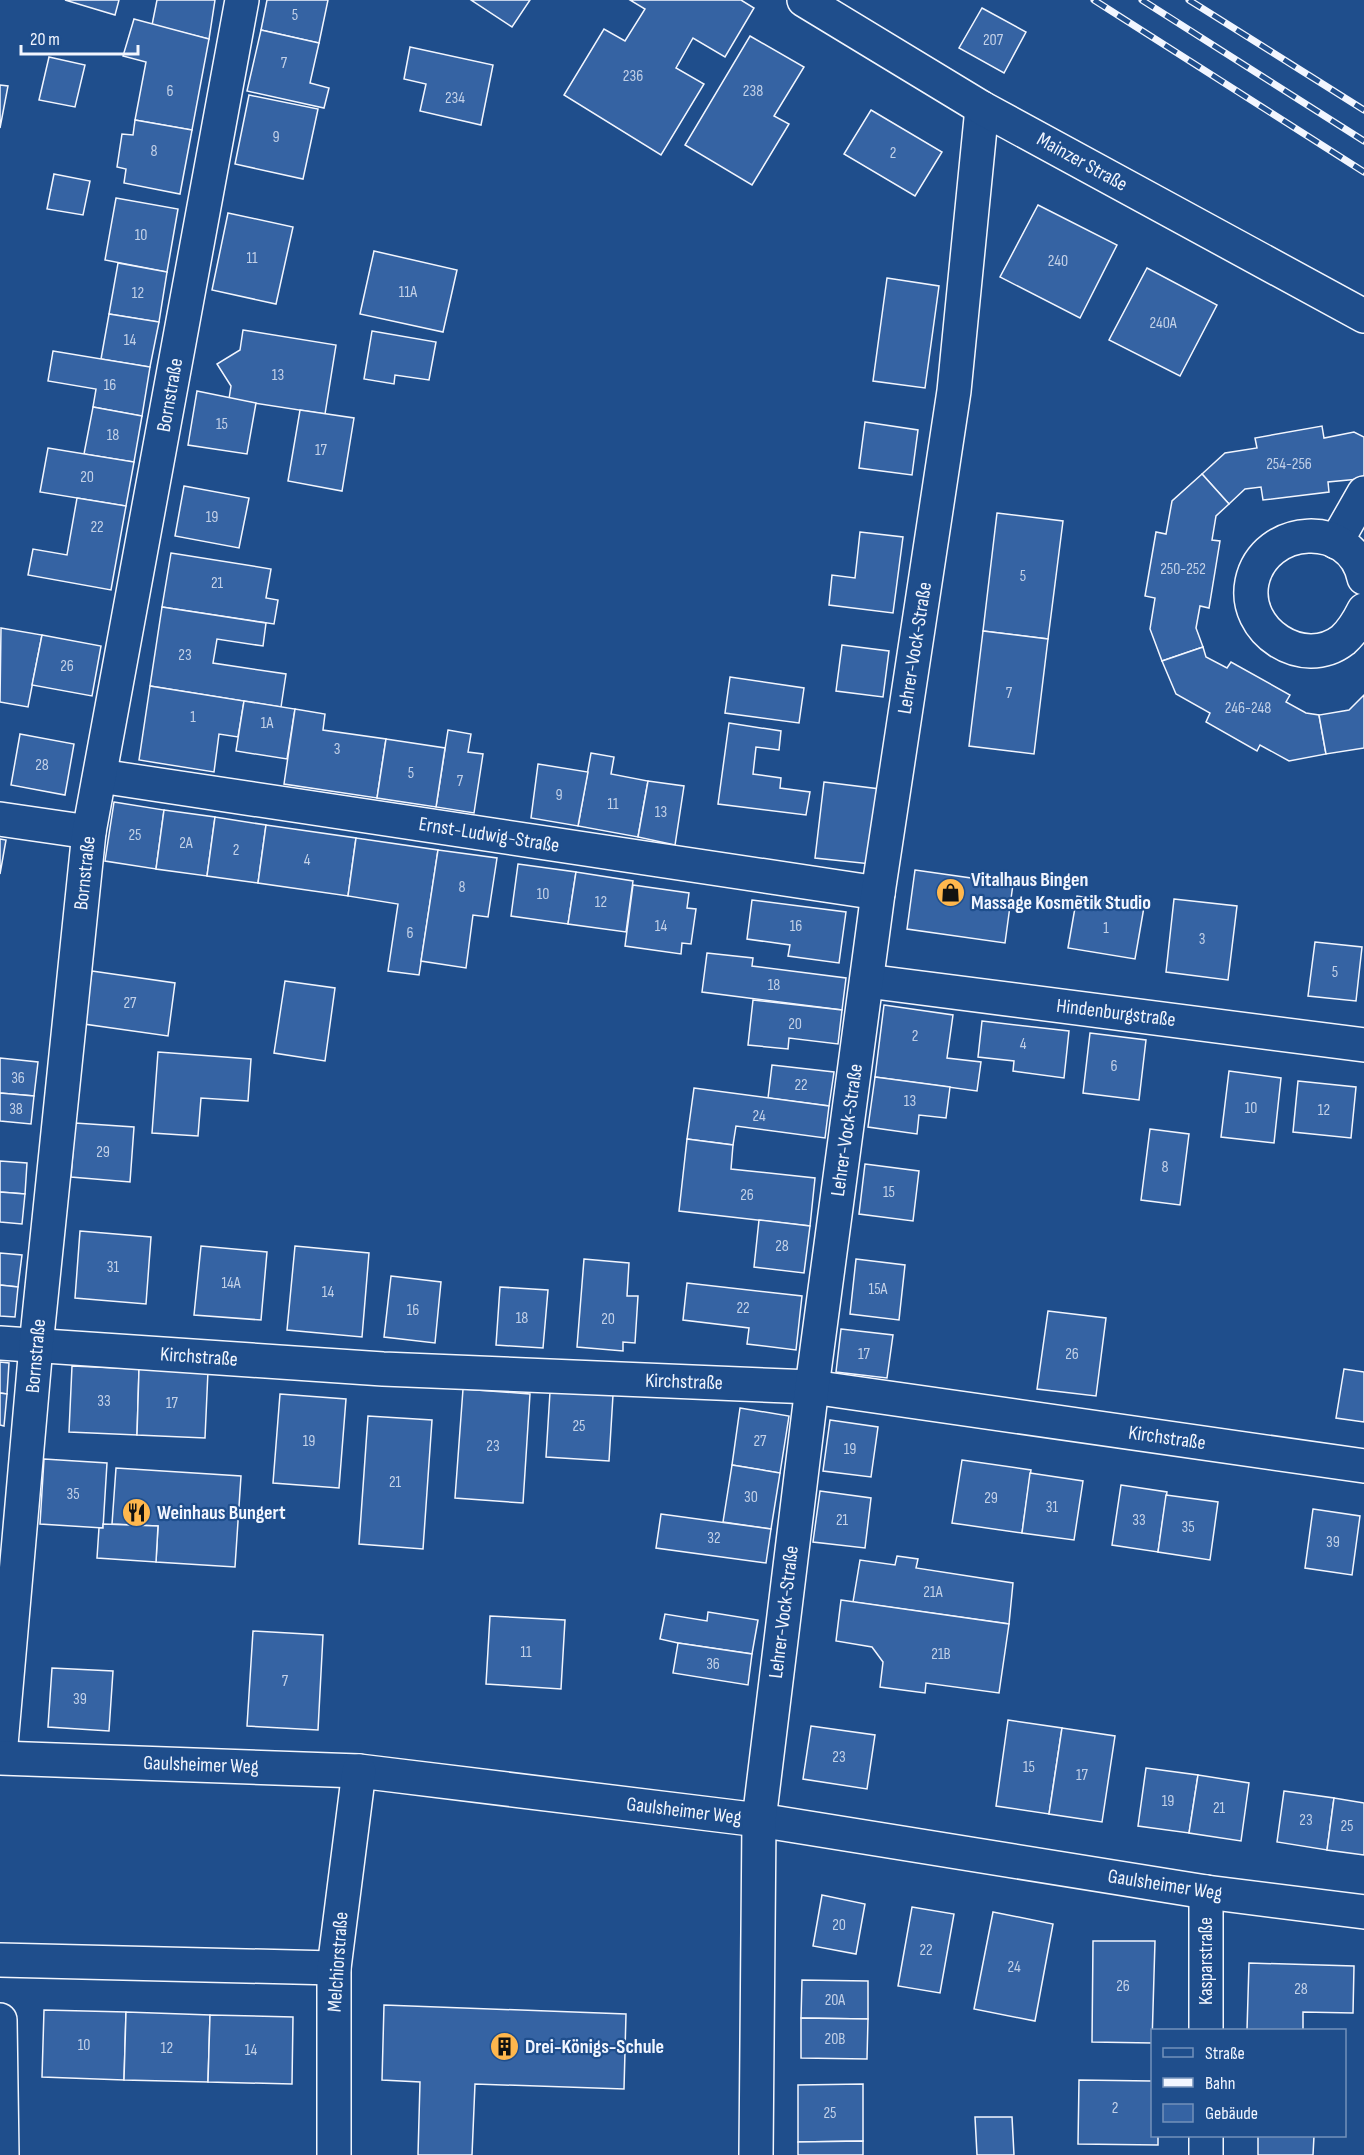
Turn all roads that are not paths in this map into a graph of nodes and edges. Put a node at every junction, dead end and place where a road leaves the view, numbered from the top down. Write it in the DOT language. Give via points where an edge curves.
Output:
graph roads {
  1 [pos="242,0"];
  2 [pos="804,0"];
  3 [pos="982,108"];
  4 [pos="1364,316"];
  5 [pos="1364,493"];
  6 [pos="1336,542"];
  7 [pos="1364,579"];
  8 [pos="1364,610"];
  9 [pos="100,776"];
  10 [pos="0,819"];
  11 [pos="89,832"];
  12 [pos="878,893"];
  13 [pos="867,981"];
  14 [pos="1364,1045"];
  15 [pos="0,1343"];
  16 [pos="36,1346"];
  17 [pos="812,1388"];
  18 [pos="1364,1466"];
  19 [pos="0,1757"];
  20 [pos="359,1771"];
  21 [pos="759,1820"];
  22 [pos="1206,1892"];
  23 [pos="1364,1912"];
  24 [pos="0,1960"];
  25 [pos="334,1968"];
  26 [pos="0,2020"];
  27 [pos="1206,2029"];
  28 [pos="1206,2137"];
  29 [pos="2,2155"];
  30 [pos="334,2155"];
  31 [pos="756,2155"];
  32 [pos="1206,2155"];
  1 -- 9 [label="street, Bornstraße"];
  2 -- 3 [label="street, Mainzer Straße"];
  3 -- 4 [label="street, Mainzer Straße"];
  3 -- 12 [label="street, Lehrer-Vock-Straße" via="954,391"];
  5 -- 6 [label="street"];
  6 -- 7 [label="street" via="1352,554"];
  6 -- 8 [label="street" via="1301,535 1268,552 1257,566 1252,583 1251,602 1257,619 1268,634 1303,651 1323,649 1341,641 1355,628"];
  9 -- 11 [label="street, Bornstraße"];
  9 -- 12 [label="street, Ernst-Ludwig-Straße"];
  10 -- 11 [label="street"];
  11 -- 16 [label="street, Bornstraße"];
  12 -- 13 [label="street, Lehrer-Vock-Straße"];
  13 -- 14 [label="street, Hindenburgstraße"];
  13 -- 17 [label="street, Lehrer-Vock-Straße"];
  15 -- 16 [label="street, Kirchstraße"];
  16 -- 17 [label="street, Kirchstraße" via="383,1369"];
  16 -- 19 [label="street, Bornstraße"];
  17 -- 18 [label="street, Kirchstraße"];
  17 -- 21 [label="street, Lehrer-Vock-Straße"];
  19 -- 20 [label="street, Gaulsheimer Weg"];
  20 -- 21 [label="street, Gaulsheimer Weg"];
  20 -- 25 [label="street, Melchiorstraße"];
  21 -- 22 [label="street, Gaulsheimer Weg"];
  21 -- 31 [label="street, Lehrer-Vock-Straße"];
  22 -- 23 [label="street, Gaulsheimer Weg"];
  22 -- 27 [label="street, Kasparstraße"];
  24 -- 25 [label="street"];
  25 -- 30 [label="street, Melchiorstraße"];
  26 -- 29 [label="street"];
  28 -- 32 [label="street"];
}
